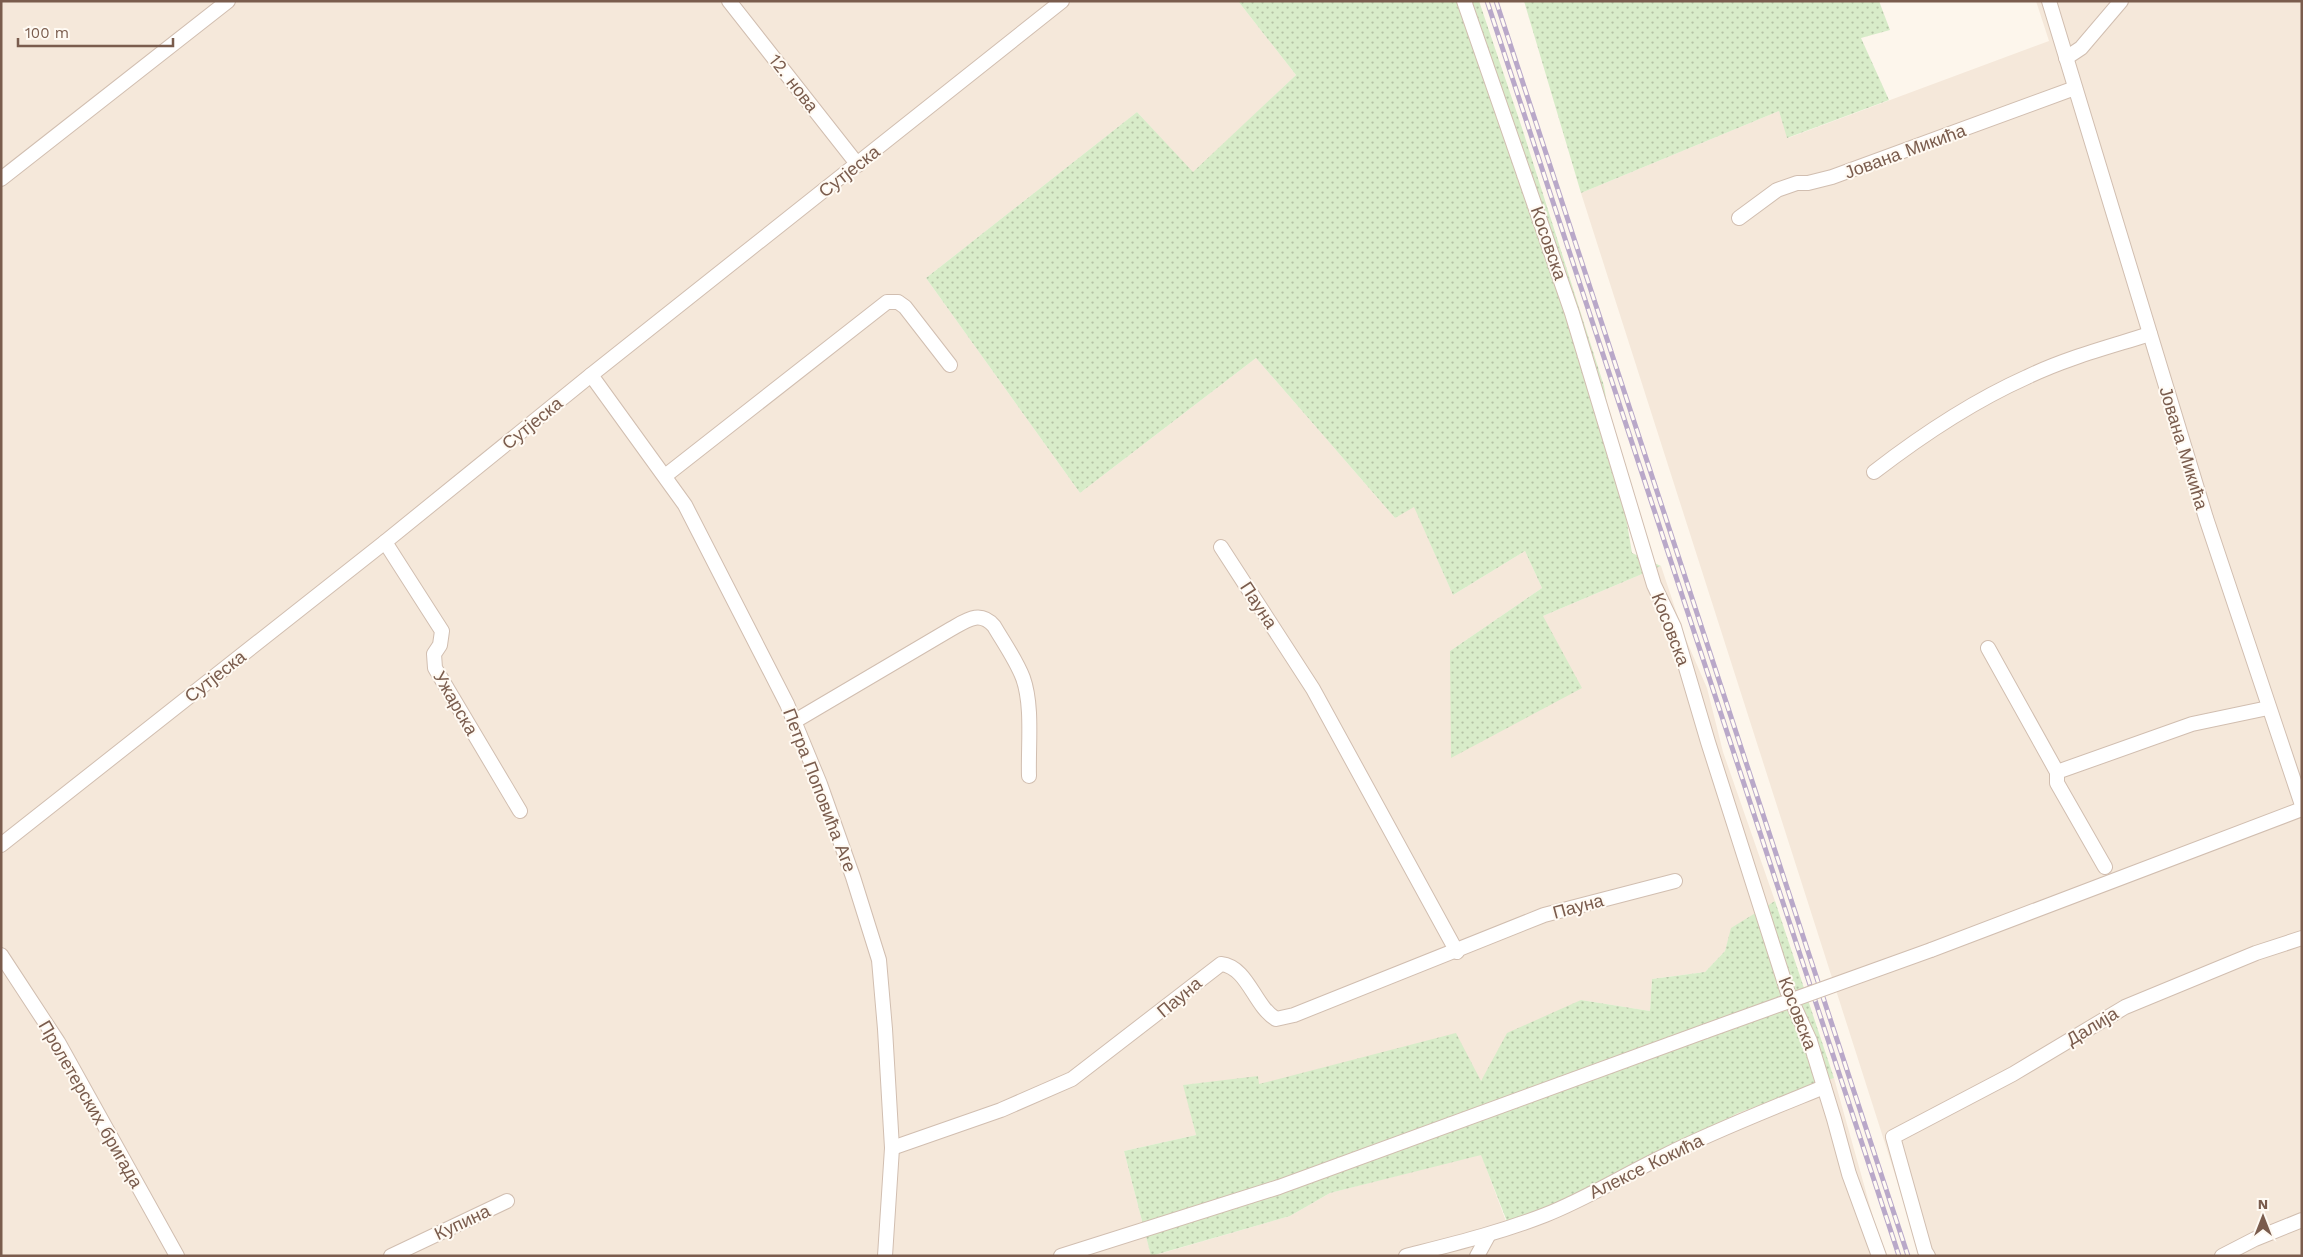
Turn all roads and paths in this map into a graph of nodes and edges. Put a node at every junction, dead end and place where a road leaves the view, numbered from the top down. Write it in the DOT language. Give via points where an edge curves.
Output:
graph roads {
  1 [pos="228,1"];
  2 [pos="730,1"];
  3 [pos="1062,1"];
  4 [pos="1464,1"];
  5 [pos="2049,1"];
  6 [pos="2121,1"];
  7 [pos="2066,58"];
  8 [pos="2076,88"];
  9 [pos="858,165"];
  10 [pos="1,179"];
  11 [pos="1738,218"];
  12 [pos="2150,334"];
  13 [pos="950,365"];
  14 [pos="591,375"];
  15 [pos="1874,472"];
  16 [pos="665,476"];
  17 [pos="385,542"];
  18 [pos="1221,547"];
  19 [pos="1988,648"];
  20 [pos="2268,708"];
  21 [pos="795,722"];
  22 [pos="2057,772"];
  23 [pos="1029,776"];
  24 [pos="2302,805"];
  25 [pos="2302,809"];
  26 [pos="520,811"];
  27 [pos="1,845"];
  28 [pos="2105,867"];
  29 [pos="1675,881"];
  30 [pos="2302,938"];
  31 [pos="1457,952"];
  32 [pos="1,955"];
  33 [pos="1824,1087"];
  34 [pos="892,1148"];
  35 [pos="507,1201"];
  36 [pos="2302,1220"];
  37 [pos="1488,1236"];
  38 [pos="177,1256"];
  39 [pos="391,1256"];
  40 [pos="885,1256"];
  41 [pos="1061,1256"];
  42 [pos="1406,1256"];
  43 [pos="1477,1256"];
  44 [pos="1879,1256"];
  45 [pos="1928,1256"];
  46 [pos="2222,1256"];
  1 -- 10 [label="street"];
  2 -- 9 [label="street, 12. нова"];
  3 -- 9 [label="street, Сутјеска"];
  4 -- 33 [label="street, Косовска" via="1572,313 1654,585 1674,627 1788,993 1810,1041"];
  5 -- 7 [label="street, Јована Микића"];
  6 -- 7 [label="street" via="2081,48"];
  7 -- 8 [label="street, Јована Микића"];
  8 -- 11 [label="street, Јована Микића" via="1832,177 1777,190"];
  8 -- 12 [label="street, Јована Микића"];
  9 -- 14 [label="street, Сутјеска"];
  12 -- 15 [label="street" via="2061,363 1996,392 1934,426"];
  12 -- 20 [label="street, Јована Микића"];
  13 -- 16 [label="street" via="905,307 895,301 887,302"];
  14 -- 16 [label="street, Петра Поповића Аге"];
  14 -- 17 [label="street, Сутјеска"];
  16 -- 21 [label="street, Петра Поповића Аге" via="685,505"];
  17 -- 26 [label="street, Ужарска" via="442,631 440,645 434,654 434,668"];
  17 -- 27 [label="street, Сутјеска"];
  18 -- 31 [label="street, Пауна" via="1314,689"];
  19 -- 22 [label="street"];
  20 -- 22 [label="street" via="2192,724"];
  20 -- 24 [label="street, Јована Микића"];
  21 -- 23 [label="street" via="968,619 980,617 994,626 1025,684"];
  21 -- 34 [label="street, Петра Поповића Аге" via="854,877 879,960"];
  22 -- 28 [label="street" via="2057,783"];
  25 -- 41 [label="street, bridge" via="1931,950 1279,1187"];
  29 -- 31 [label="street, Пауна" via="1544,915"];
  30 -- 45 [label="street, Далија" via="2256,952 2125,1007 2013,1074 1893,1137"];
  31 -- 34 [label="street, Пауна" via="1276,1019 1268,1014 1238,972 1230,965 1221,964 1072,1079 1001,1110"];
  32 -- 38 [label="street, Пролетерских бригада" via="58,1042"];
  33 -- 37 [label="street, Алексе Кокића" via="1662,1156 1546,1215"];
  33 -- 44 [label="street, Косовска" via="1849,1174"];
  34 -- 40 [label="street, Петра Поповића Аге"];
  35 -- 39 [label="street, Купина"];
  36 -- 46 [label="street"];
  37 -- 42 [label="street, Алексе Кокића"];
  37 -- 43 [label="street"];
}
